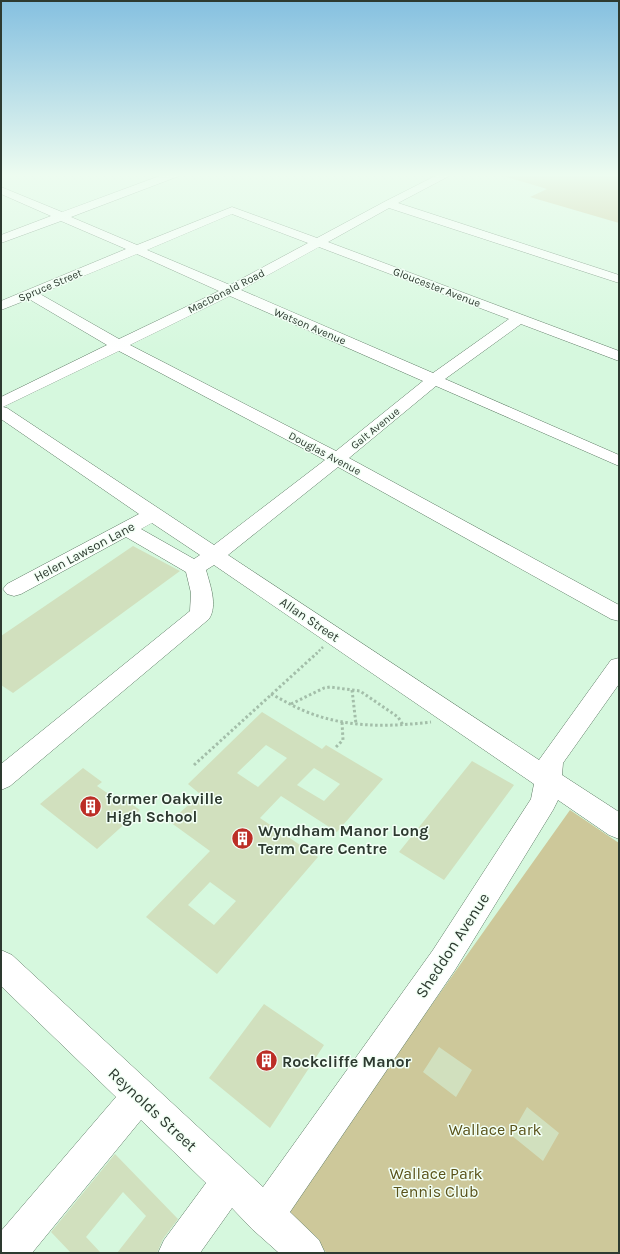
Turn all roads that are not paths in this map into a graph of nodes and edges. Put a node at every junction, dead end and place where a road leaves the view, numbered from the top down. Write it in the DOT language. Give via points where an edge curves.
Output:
graph roads {
  1 [pos="18,233"];
  2 [pos="99,233"];
  3 [pos="177,233"];
  4 [pos="293,233"];
  5 [pos="336,233"];
  6 [pos="476,233"];
  7 [pos="1,239"];
  8 [pos="319,242"];
  9 [pos="136,249"];
  10 [pos="619,279"];
  11 [pos="229,291"];
  12 [pos="30,294"];
  13 [pos="1,306"];
  14 [pos="518,319"];
  15 [pos="118,345"];
  16 [pos="619,356"];
  17 [pos="435,380"];
  18 [pos="1,403"];
  19 [pos="1,412"];
  20 [pos="337,459"];
  21 [pos="619,461"];
  22 [pos="154,514"];
  23 [pos="126,528"];
  24 [pos="215,555"];
  25 [pos="195,568"];
  26 [pos="14,588"];
  27 [pos="619,614"];
  28 [pos="619,666"];
  29 [pos="547,778"];
  30 [pos="1,779"];
  31 [pos="619,826"];
  32 [pos="1,965"];
  33 [pos="139,1096"];
  34 [pos="229,1181"];
  35 [pos="265,1216"];
  36 [pos="7,1253"];
  37 [pos="177,1253"];
  38 [pos="306,1253"];
  1 -- 7 [label="street"];
  2 -- 9 [label="street, Watson Avenue"];
  3 -- 9 [label="street, Spruce Street"];
  4 -- 8 [label="street, Gloucester Avenue"];
  5 -- 8 [label="street, MacDonald Road"];
  6 -- 10 [label="street"];
  8 -- 11 [label="street, MacDonald Road"];
  8 -- 14 [label="street, Gloucester Avenue"];
  9 -- 11 [label="street, Watson Avenue"];
  9 -- 12 [label="street, Spruce Street"];
  11 -- 15 [label="street, MacDonald Road"];
  11 -- 17 [label="street, Watson Avenue"];
  12 -- 13 [label="street, Spruce Street"];
  12 -- 15 [label="street, Douglas Avenue"];
  14 -- 16 [label="street, Gloucester Avenue"];
  14 -- 17 [label="street, Galt Avenue"];
  15 -- 18 [label="street, MacDonald Road"];
  15 -- 20 [label="street, Douglas Avenue"];
  17 -- 20 [label="street, Galt Avenue"];
  17 -- 21 [label="street, Watson Avenue"];
  19 -- 22 [label="street, Allan Street"];
  20 -- 24 [label="street, Galt Avenue"];
  20 -- 27 [label="street, Douglas Avenue"];
  22 -- 23 [label="street, Helen Lawson Lane"];
  22 -- 24 [label="street, Allan Street"];
  23 -- 25 [label="street"];
  23 -- 26 [label="street, Helen Lawson Lane"];
  24 -- 25 [label="street, Galt Avenue"];
  24 -- 29 [label="street, Allan Street"];
  25 -- 30 [label="street" via="202,593 202,614"];
  28 -- 29 [label="street, Sheddon Avenue" via="551,761"];
  29 -- 31 [label="street, Allan Street"];
  29 -- 35 [label="street, Sheddon Avenue" via="544,802 444,960"];
  32 -- 33 [label="street, Reynolds Street"];
  33 -- 34 [label="street, Reynolds Street"];
  33 -- 36 [label="street"];
  34 -- 35 [label="street, Reynolds Street"];
  34 -- 37 [label="street"];
  35 -- 38 [label="street, Reynolds Street"];
}
